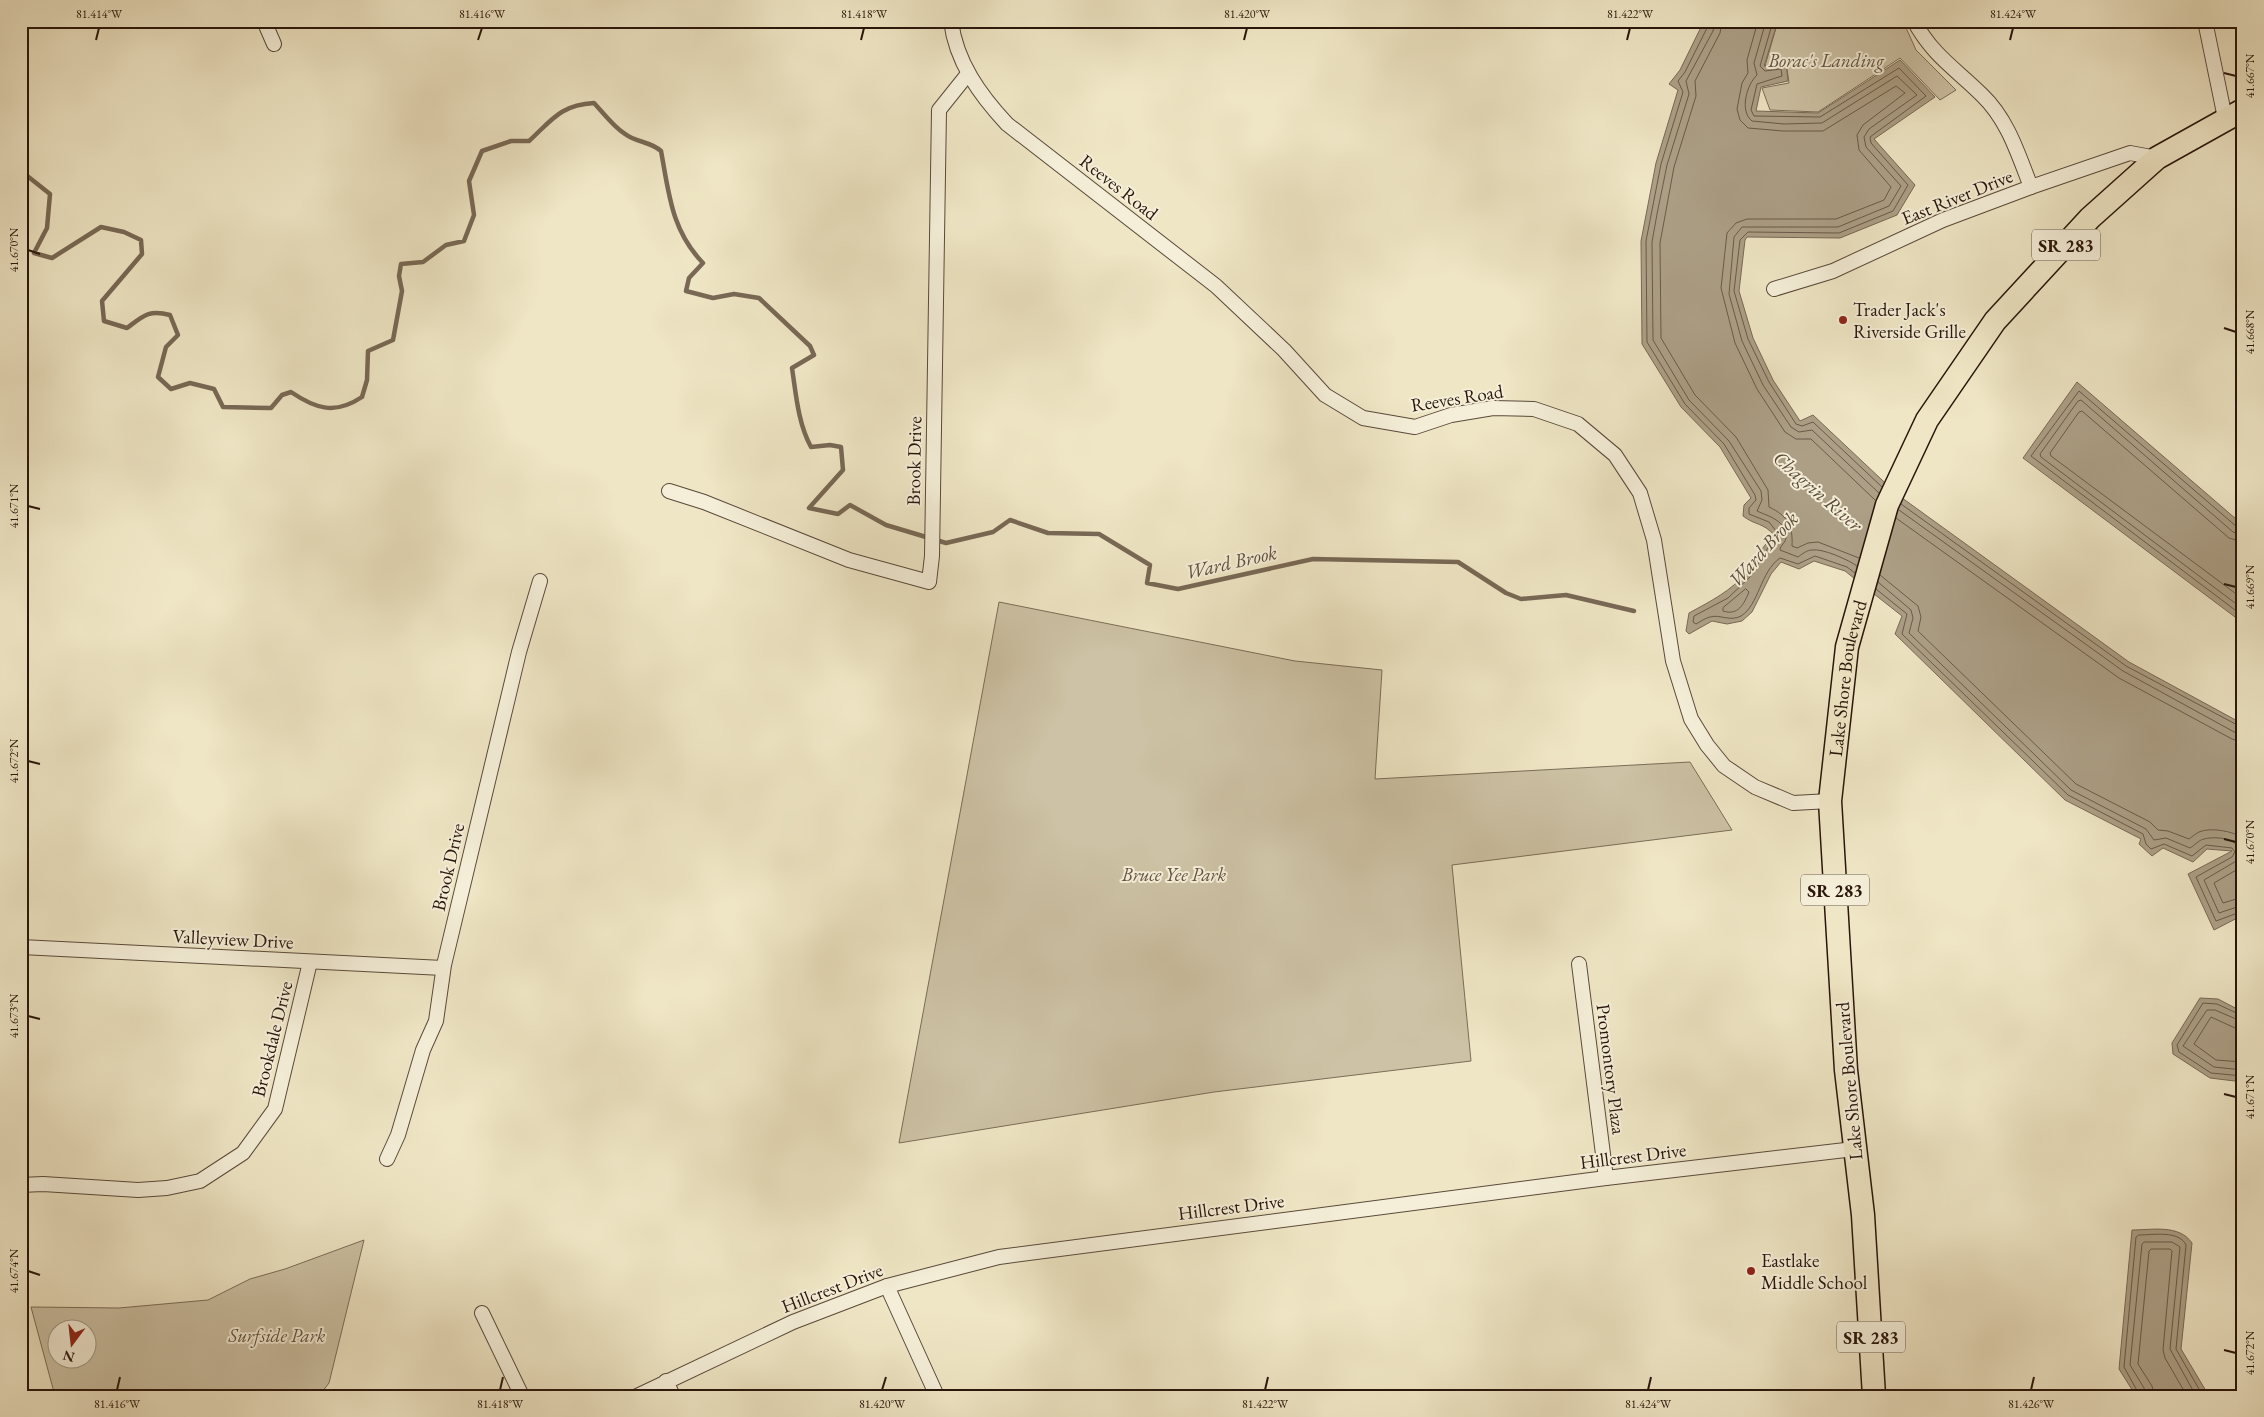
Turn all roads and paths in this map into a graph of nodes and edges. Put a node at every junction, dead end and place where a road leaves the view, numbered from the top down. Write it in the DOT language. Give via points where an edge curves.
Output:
graph roads {
  1 [pos="264,21"];
  2 [pos="951,21"];
  3 [pos="1914,21"];
  4 [pos="2205,21"];
  5 [pos="274,44"];
  6 [pos="968,74"];
  7 [pos="2234,114"];
  8 [pos="2157,158"];
  9 [pos="2031,186"];
  10 [pos="1774,289"];
  11 [pos="669,491"];
  12 [pos="540,581"];
  13 [pos="1830,801"];
  14 [pos="21,947"];
  15 [pos="310,962"];
  16 [pos="1579,964"];
  17 [pos="443,968"];
  18 [pos="1854,1149"];
  19 [pos="387,1159"];
  20 [pos="1606,1178"];
  21 [pos="21,1185"];
  22 [pos="886,1286"];
  23 [pos="482,1313"];
  24 [pos="666,1381"];
  25 [pos="522,1396"];
  26 [pos="637,1396"];
  27 [pos="673,1396"];
  28 [pos="938,1396"];
  29 [pos="1874,1396"];
  1 -- 5 [label="street"];
  2 -- 6 [label="street, Reeves Road"];
  3 -- 9 [label="street" via="1926,42 1983,96 2007,126"];
  4 -- 7 [label="street"];
  6 -- 11 [label="street, Brook Drive" via="939,110 929,582 849,560"];
  6 -- 13 [label="street, Reeves Road" via="985,101 1007,124 1216,286 1284,350 1325,395 1363,418 1415,427 1451,415 1493,408 1534,409 1578,424 1615,455 1640,493 1654,540 1674,662 1691,719 1724,766 1755,787 1792,803"];
  7 -- 8 [label="main road, Lake Shore Boulevard / SR 283"];
  8 -- 9 [label="street, East River Drive" via="2130,153"];
  8 -- 13 [label="main road, Lake Shore Boulevard / SR 283" via="2090,218 1995,321 1927,420 1887,506 1847,647"];
  9 -- 10 [label="street, East River Drive" via="1943,220 1833,271"];
  12 -- 17 [label="street, Brook Drive" via="519,652"];
  13 -- 18 [label="main road, Lake Shore Boulevard / SR 283" via="1844,1042"];
  14 -- 15 [label="street, Valleyview Drive"];
  15 -- 17 [label="street, Valleyview Drive"];
  15 -- 21 [label="street, Brookdale Drive" via="275,1109 243,1153 200,1181 167,1188 138,1190"];
  16 -- 20 [label="street, Promontory Plaza"];
  17 -- 19 [label="street, Brook Drive" via="436,1021 423,1050 398,1135"];
  18 -- 20 [label="street, Hillcrest Drive"];
  18 -- 29 [label="main road, Lake Shore Boulevard / SR 283" via="1863,1215"];
  20 -- 22 [label="street, Hillcrest Drive" via="999,1257"];
  22 -- 24 [label="street, Hillcrest Drive" via="793,1322"];
  22 -- 28 [label="street"];
  23 -- 25 [label="street"];
  24 -- 26 [label="street, Hillcrest Drive"];
  24 -- 27 [label="street"];
}
